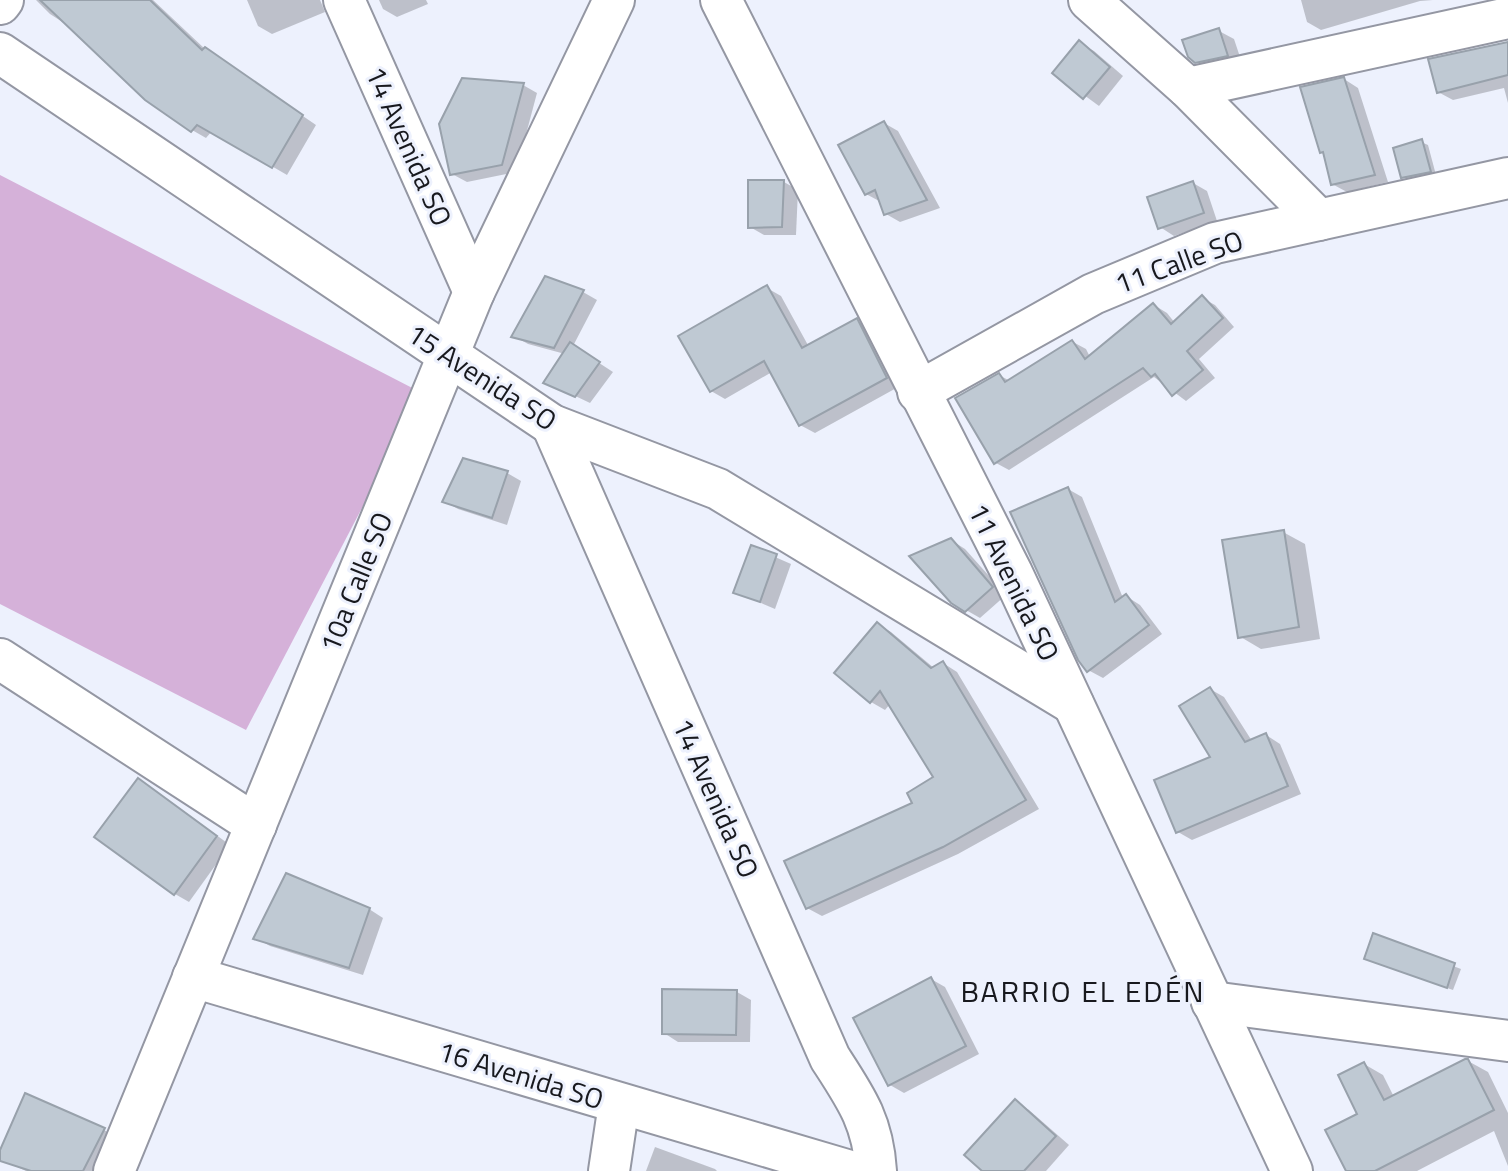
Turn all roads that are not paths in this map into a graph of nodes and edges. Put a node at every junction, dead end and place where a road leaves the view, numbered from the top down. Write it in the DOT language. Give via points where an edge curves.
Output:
graph roads {
  1 [pos="344,0"];
  2 [pos="614,0"];
  3 [pos="721,0"];
  4 [pos="1089,0"];
  5 [pos="1508,18"];
  6 [pos="0,53"];
  7 [pos="1188,88"];
  8 [pos="1508,178"];
  9 [pos="1319,220"];
  10 [pos="474,292"];
  11 [pos="448,357"];
  12 [pos="918,392"];
  13 [pos="552,425"];
  14 [pos="0,659"];
  15 [pos="1073,704"];
  16 [pos="256,825"];
  17 [pos="193,977"];
  18 [pos="1212,1002"];
  19 [pos="1508,1041"];
  20 [pos="619,1104"];
  21 [pos="114,1171"];
  22 [pos="609,1171"];
  23 [pos="850,1171"];
  24 [pos="876,1171"];
  25 [pos="1292,1171"];
  1 -- 10 [label="street, 14 Avenida SO"];
  2 -- 10 [label="street, 10a Calle SO"];
  3 -- 12 [label="street, 11 Avenida SO"];
  4 -- 7 [label="street"];
  5 -- 7 [label="street"];
  6 -- 11 [label="street, 15 Avenida SO"];
  7 -- 9 [label="street"];
  8 -- 9 [label="street, 11 Calle SO"];
  9 -- 12 [label="street, 11 Calle SO" via="1215,243 1093,294"];
  10 -- 11 [label="street, 10a Calle SO"];
  11 -- 13 [label="street, 15 Avenida SO"];
  11 -- 16 [label="street, 10a Calle SO"];
  12 -- 15 [label="street, 11 Avenida SO"];
  13 -- 15 [label="street, 15 Avenida SO" via="718,489"];
  13 -- 24 [label="street, 14 Avenida SO" via="830,1058 862,1107 875,1145"];
  14 -- 16 [label="street"];
  15 -- 18 [label="street, 11 Avenida SO"];
  16 -- 17 [label="street, 10a Calle SO"];
  17 -- 20 [label="street, 16 Avenida SO"];
  17 -- 21 [label="street, 10a Calle SO"];
  18 -- 19 [label="street"];
  18 -- 25 [label="street, 11 Avenida SO"];
  20 -- 22 [label="street"];
  20 -- 23 [label="street, 16 Avenida SO"];
}
